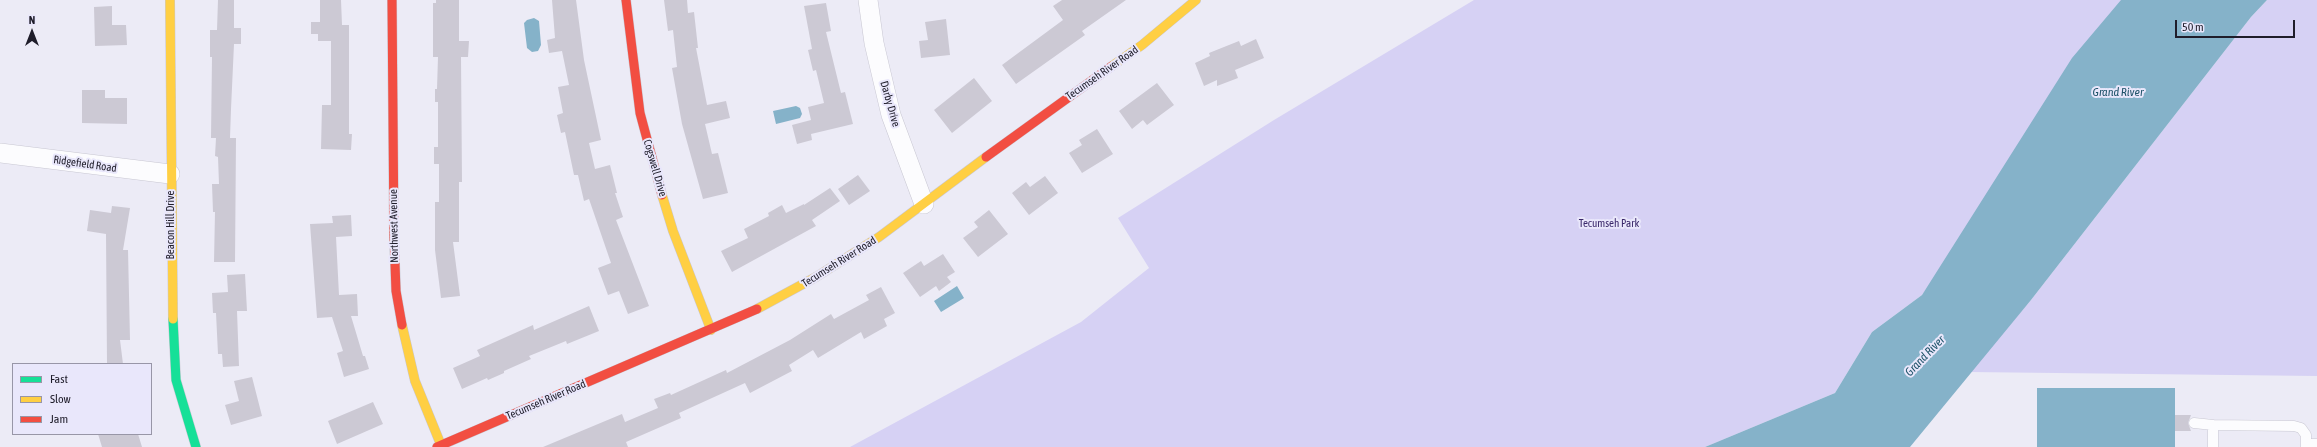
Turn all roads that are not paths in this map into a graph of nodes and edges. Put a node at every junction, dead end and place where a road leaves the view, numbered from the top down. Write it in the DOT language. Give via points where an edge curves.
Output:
graph roads {
  1 [pos="170,0"];
  2 [pos="392,0"];
  3 [pos="626,0"];
  4 [pos="868,0"];
  5 [pos="1196,0"];
  6 [pos="0,153"];
  7 [pos="170,174"];
  8 [pos="924,204"];
  9 [pos="711,330"];
  10 [pos="2194,423"];
  11 [pos="2213,425"];
  12 [pos="2317,444"];
  13 [pos="439,446"];
  14 [pos="2306,446"];
  15 [pos="196,447"];
  16 [pos="2213,447"];
  1 -- 7 [label="street, Beacon Hill Drive"];
  2 -- 13 [label="street, Northwest Avenue" via="396,291 415,381"];
  3 -- 9 [label="street, Cogswell Drive" via="640,113 653,168 673,231"];
  4 -- 8 [label="street, Darby Drive" via="874,43 891,115"];
  5 -- 8 [label="street, Tecumseh River Road" via="1142,46 1030,124"];
  6 -- 7 [label="street, Ridgefield Road"];
  7 -- 15 [label="street, Beacon Hill Drive" via="173,351 176,380"];
  8 -- 9 [label="street, Tecumseh River Road" via="816,277"];
  9 -- 13 [label="street, Tecumseh River Road"];
  10 -- 11 [label="lane"];
  11 -- 14 [label="lane" via="2294,426 2301,428 2306,435"];
  11 -- 16 [label="lane"];
  12 -- 14 [label="lane"];
}
